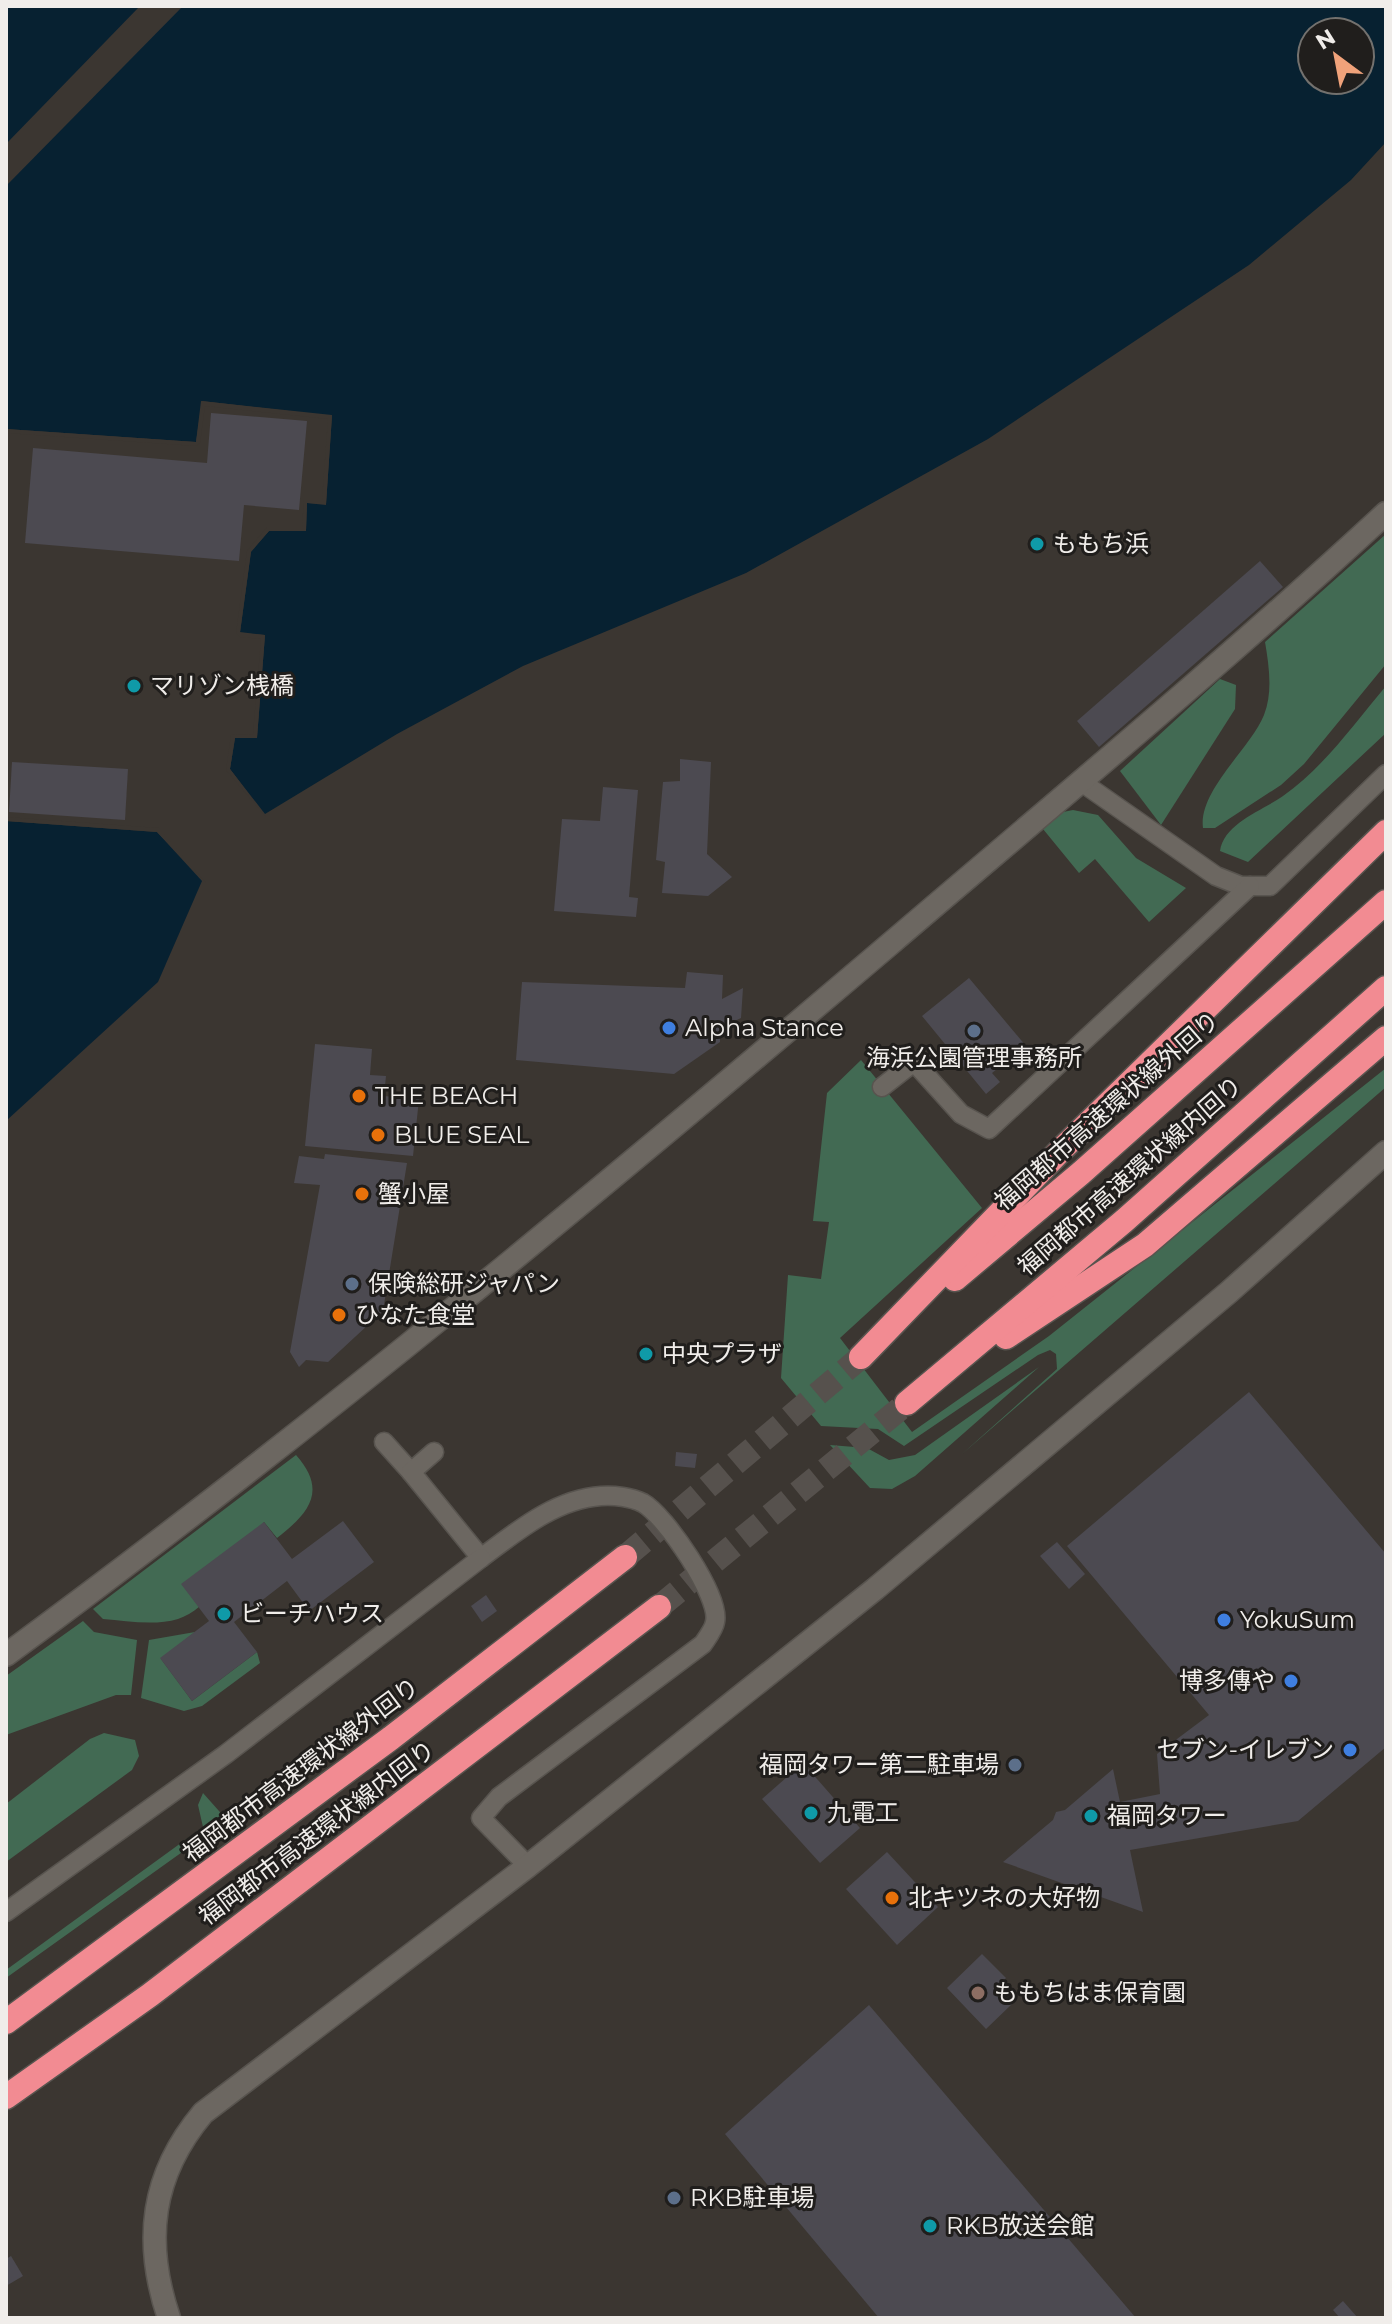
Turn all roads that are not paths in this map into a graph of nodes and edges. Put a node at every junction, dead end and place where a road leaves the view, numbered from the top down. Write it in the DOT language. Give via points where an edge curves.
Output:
graph roads {
  1 [pos="1386,513"];
  2 [pos="1386,774"];
  3 [pos="1080,781"];
  4 [pos="1386,832"];
  5 [pos="1250,886"];
  6 [pos="1386,902"];
  7 [pos="1386,988"];
  8 [pos="1386,1038"];
  9 [pos="882,1087"];
  10 [pos="1386,1152"];
  11 [pos="384,1442"];
  12 [pos="434,1452"];
  13 [pos="411,1472"];
  14 [pos="625,1557"];
  15 [pos="481,1558"];
  16 [pos="659,1607"];
  17 [pos="6,1655"];
  18 [pos="528,1866"];
  19 [pos="6,1912"];
  20 [pos="6,2022"];
  21 [pos="6,2097"];
  22 [pos="169,2318"];
  1 -- 3 [label="street" via="1294,599"];
  2 -- 5 [label="lane" via="1270,886"];
  3 -- 5 [label="lane" via="1216,876"];
  3 -- 17 [label="street" via="685,1118 325,1415"];
  4 -- 6 [label="highway, 福岡都市高速環状線外回り" via="1061,1150 861,1357 1081,1173"];
  5 -- 9 [label="lane" via="989,1129 961,1114 914,1062"];
  7 -- 8 [label="highway, 福岡都市高速環状線内回り" via="1124,1221 907,1403 1145,1245"];
  10 -- 18 [label="street" via="986,1497"];
  11 -- 13 [label="lane"];
  12 -- 13 [label="lane"];
  13 -- 15 [label="lane"];
  14 -- 20 [label="highway, 福岡都市高速環状線外回り" via="366,1757"];
  15 -- 18 [label="lane" via="558,1507 620,1496 645,1504 678,1542 713,1599 715,1622 703,1644 499,1797 481,1818"];
  15 -- 19 [label="lane" via="226,1754"];
  16 -- 21 [label="highway, 福岡都市高速環状線内回り" via="150,1995"];
  18 -- 22 [label="street" via="221,2096 182,2138 163,2176 155,2225 154,2262"];
}
